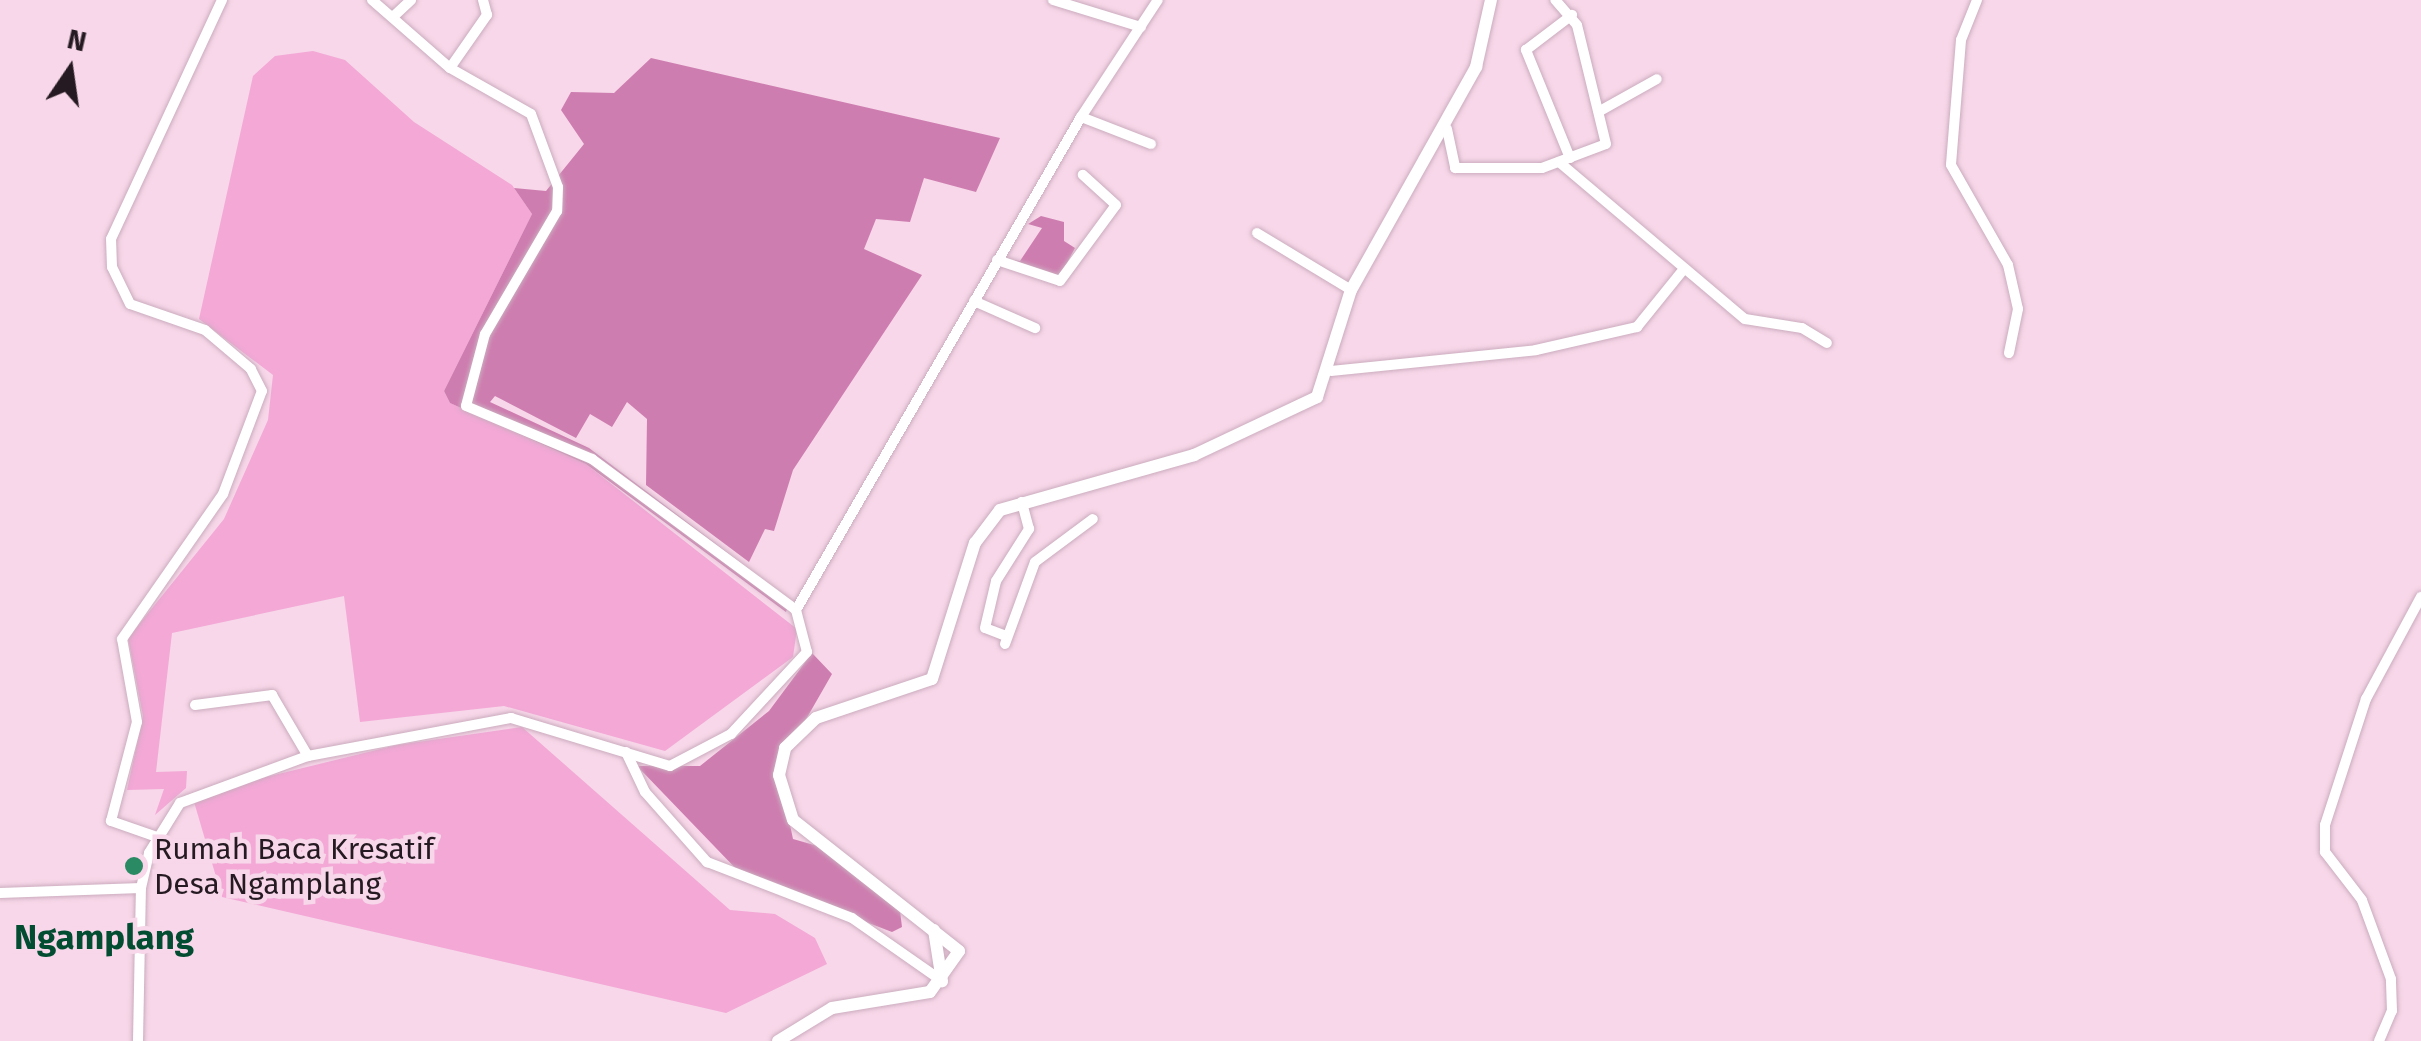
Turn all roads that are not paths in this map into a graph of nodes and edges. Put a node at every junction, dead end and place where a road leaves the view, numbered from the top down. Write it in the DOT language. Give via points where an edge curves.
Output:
graph roads {
  1 [pos="222,0"];
  2 [pos="372,0"];
  3 [pos="411,0"];
  4 [pos="483,0"];
  5 [pos="1053,0"];
  6 [pos="1158,0"];
  7 [pos="1491,0"];
  8 [pos="1555,0"];
  9 [pos="1977,0"];
  10 [pos="396,15"];
  11 [pos="1572,16"];
  12 [pos="1141,27"];
  13 [pos="450,68"];
  14 [pos="1656,80"];
  15 [pos="1600,111"];
  16 [pos="1080,116"];
  17 [pos="1446,129"];
  18 [pos="1152,144"];
  19 [pos="1564,160"];
  20 [pos="1083,175"];
  21 [pos="1257,233"];
  22 [pos="997,260"];
  23 [pos="1683,270"];
  24 [pos="1351,290"];
  25 [pos="974,302"];
  26 [pos="1035,328"];
  27 [pos="1827,343"];
  28 [pos="2009,353"];
  29 [pos="1331,371"];
  30 [pos="1022,502"];
  31 [pos="1093,519"];
  32 [pos="2421,597"];
  33 [pos="796,610"];
  34 [pos="195,705"];
  35 [pos="626,752"];
  36 [pos="308,756"];
  37 [pos="157,837"];
  38 [pos="141,888"];
  39 [pos="0,893"];
  40 [pos="942,981"];
  41 [pos="138,1041"];
  42 [pos="778,1041"];
  43 [pos="2379,1041"];
  1 -- 37 [label="street" via="111,240 130,304 205,330 251,369 262,391 223,494 122,639 136,722 111,821"];
  2 -- 10 [label="street"];
  3 -- 10 [label="street"];
  4 -- 13 [label="street" via="487,14"];
  5 -- 12 [label="street"];
  6 -- 12 [label="street"];
  7 -- 17 [label="main road" via="1481,55"];
  8 -- 11 [label="street"];
  9 -- 28 [label="street" via="1960,40 1950,165 2008,265 2018,309"];
  10 -- 13 [label="street"];
  11 -- 15 [label="street"];
  11 -- 19 [label="street" via="1526,50"];
  12 -- 16 [label="street"];
  13 -- 33 [label="street" via="531,114 559,197 485,334 466,406 592,459"];
  14 -- 15 [label="street"];
  15 -- 19 [label="street" via="1606,144"];
  16 -- 18 [label="street"];
  16 -- 22 [label="street"];
  17 -- 19 [label="street" via="1455,168"];
  17 -- 24 [label="main road"];
  19 -- 23 [label="street"];
  20 -- 22 [label="street" via="1116,203 1060,281"];
  21 -- 24 [label="street"];
  22 -- 25 [label="street"];
  23 -- 27 [label="street" via="1748,321 1802,328"];
  23 -- 29 [label="street" via="1637,328 1536,350"];
  24 -- 29 [label="main road"];
  25 -- 26 [label="street"];
  25 -- 33 [label="street"];
  29 -- 30 [label="main road" via="1311,402 1242,436"];
  30 -- 31 [label="street" via="1028,529 996,582 985,628 1006,640 1041,554"];
  30 -- 40 [label="main road" via="979,533 932,679 816,718 780,760 794,820 933,928"];
  32 -- 43 [label="street" via="2366,699 2325,825 2324,852 2362,900 2391,979 2392,1011"];
  33 -- 35 [label="street" via="806,652 732,734 684,765"];
  34 -- 36 [label="street" via="272,695"];
  35 -- 36 [label="street" via="511,718"];
  35 -- 40 [label="street" via="645,792 707,862 852,918"];
  36 -- 37 [label="street" via="192,796"];
  37 -- 38 [label="street"];
  38 -- 39 [label="street"];
  38 -- 41 [label="street"];
  40 -- 42 [label="main road" via="907,1000 832,1008"];
}
